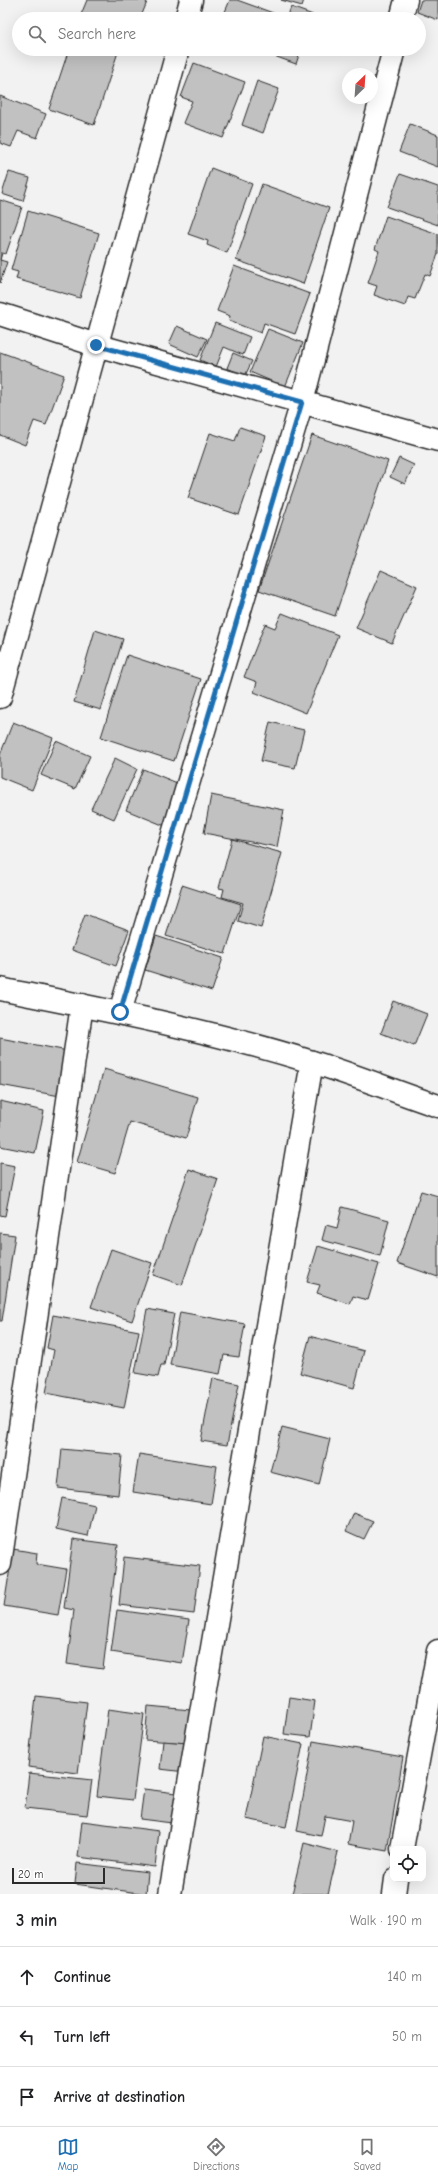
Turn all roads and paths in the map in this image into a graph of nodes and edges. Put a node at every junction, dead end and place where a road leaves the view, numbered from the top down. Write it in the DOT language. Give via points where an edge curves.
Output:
graph roads {
  1 [pos="191,0"];
  2 [pos="406,0"];
  3 [pos="188,12"];
  4 [pos="403,12"];
  5 [pos="176,56"];
  6 [pos="392,56"];
  7 [pos="0,314"];
  8 [pos="96,345"];
  9 [pos="302,402"];
  10 [pos="438,440"];
  11 [pos="0,697"];
  12 [pos="0,989"];
  13 [pos="82,1005"];
  14 [pos="120,1012"];
  15 [pos="312,1062"];
  16 [pos="438,1106"];
  17 [pos="0,1564"];
  18 [pos="438,1650"];
  19 [pos="403,1846"];
  20 [pos="396,1882"];
  21 [pos="170,1894"];
  22 [pos="394,1894"];
  1 -- 3 [label="main road"];
  2 -- 4 [label="main road"];
  5 -- 8 [label="main road"];
  6 -- 9 [label="main road"];
  7 -- 8 [label="main road"];
  8 -- 9 [label="main road"];
  8 -- 11 [label="main road"];
  9 -- 10 [label="main road"];
  9 -- 14 [label="main road"];
  12 -- 13 [label="main road"];
  13 -- 14 [label="main road"];
  13 -- 17 [label="main road"];
  14 -- 15 [label="main road"];
  15 -- 16 [label="main road"];
  15 -- 21 [label="main road"];
  18 -- 19 [label="main road"];
  20 -- 22 [label="main road"];
}
